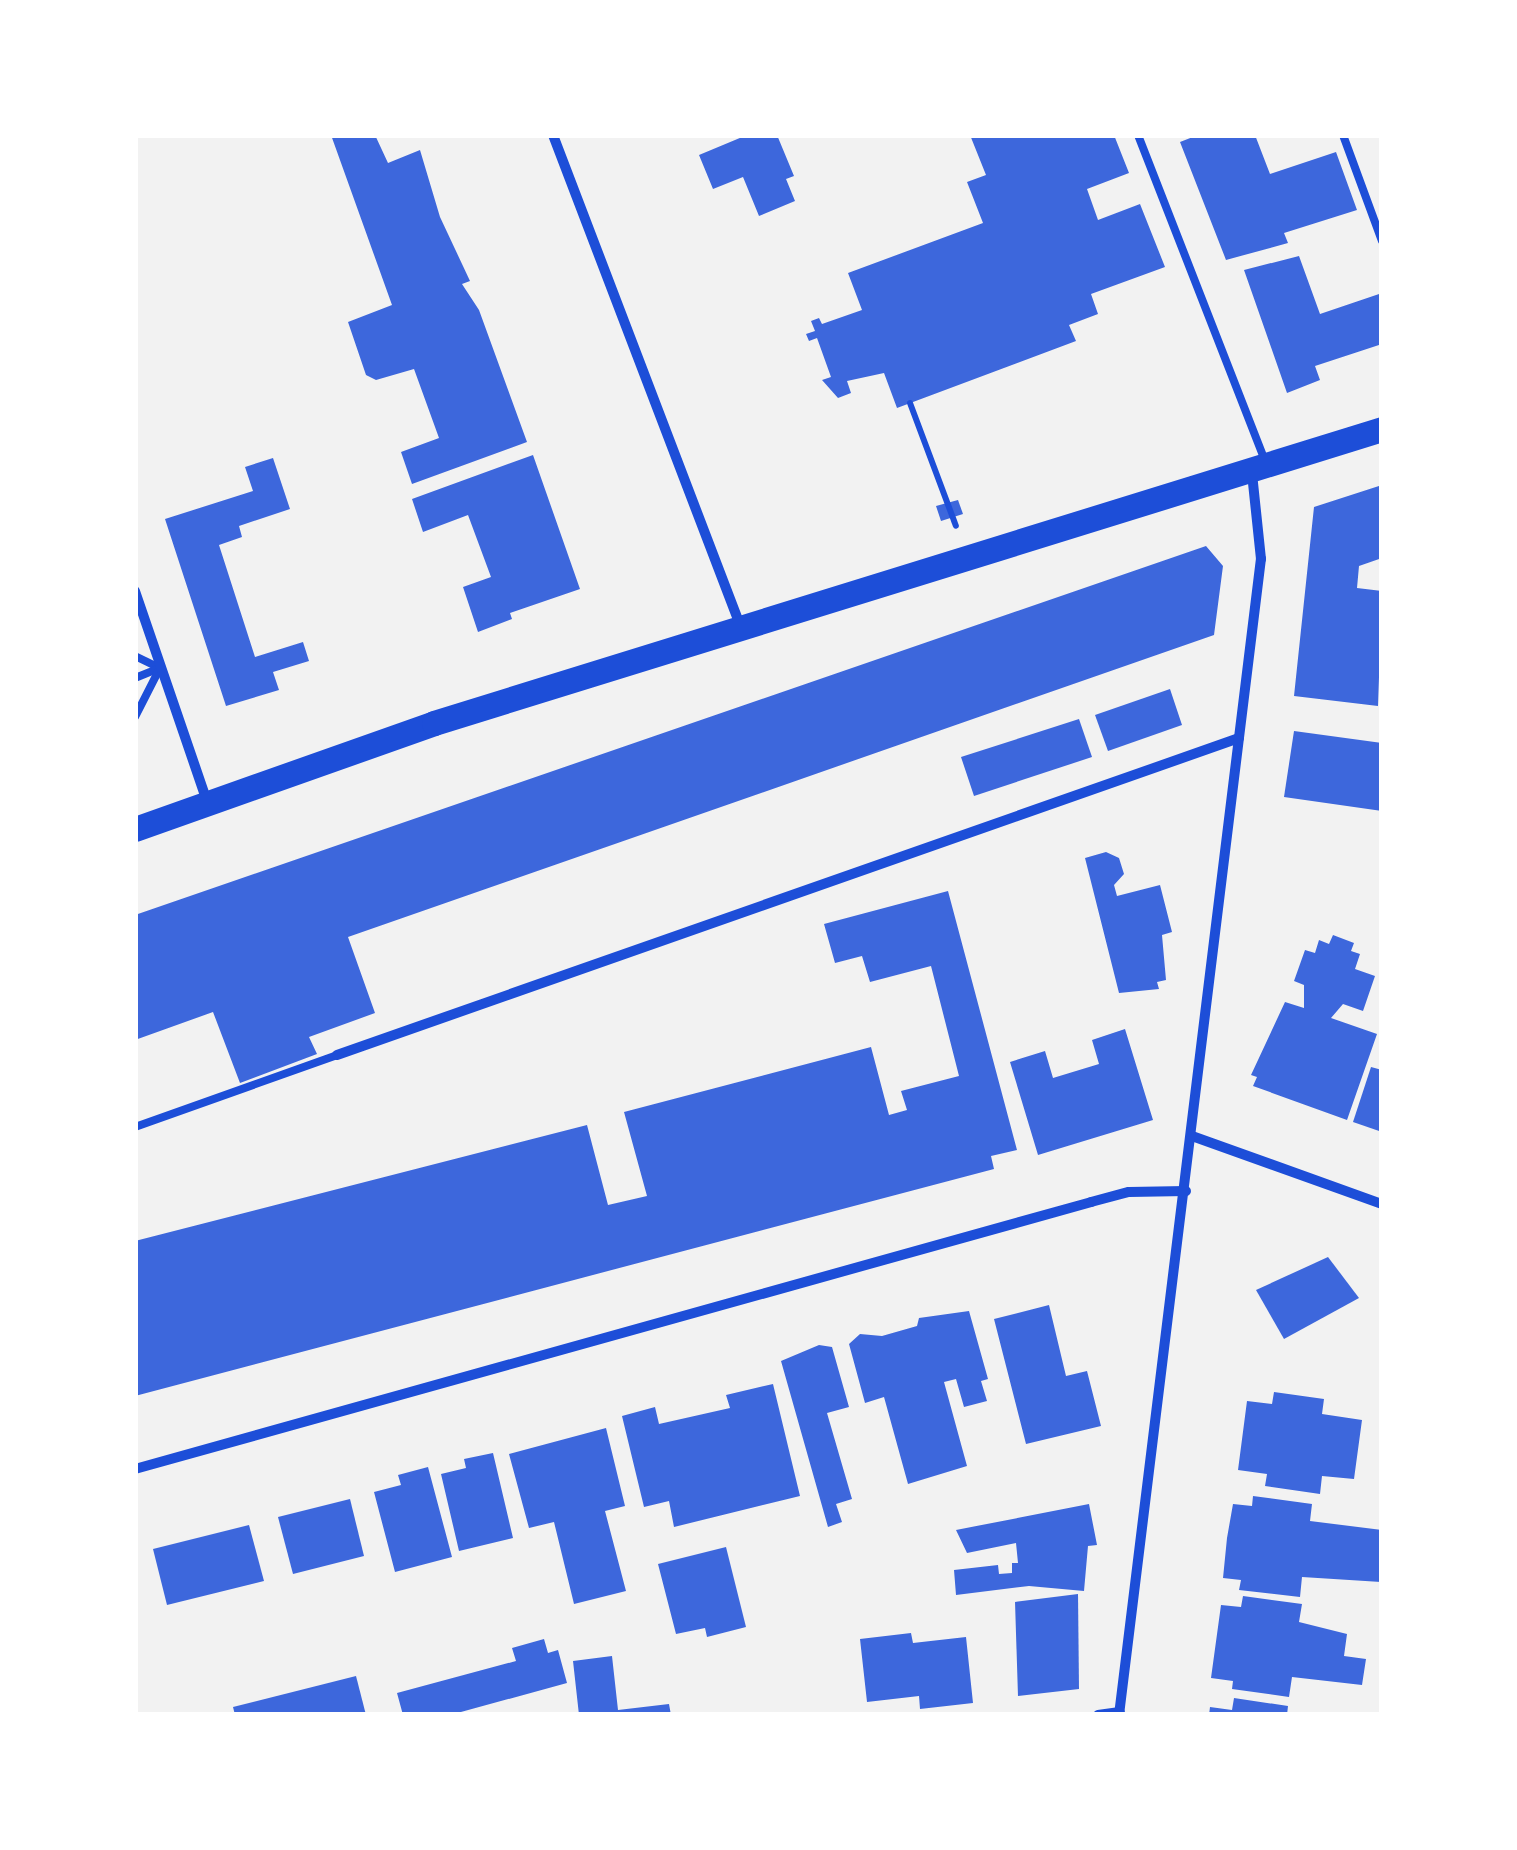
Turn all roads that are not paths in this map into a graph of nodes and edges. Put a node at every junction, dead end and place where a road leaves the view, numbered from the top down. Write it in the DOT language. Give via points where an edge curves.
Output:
graph roads {
  1 [pos="553,135"];
  2 [pos="1138,135"];
  3 [pos="1344,135"];
  4 [pos="1382,241"];
  5 [pos="1382,429"];
  6 [pos="1260,471"];
  7 [pos="135,591"];
  8 [pos="741,626"];
  9 [pos="135,656"];
  10 [pos="160,668"];
  11 [pos="135,678"];
  12 [pos="135,716"];
  13 [pos="1238,738"];
  14 [pos="207,801"];
  15 [pos="135,828"];
  16 [pos="337,1055"];
  17 [pos="135,1128"];
  18 [pos="1192,1136"];
  19 [pos="1186,1191"];
  20 [pos="1382,1204"];
  21 [pos="135,1469"];
  22 [pos="1119,1714"];
  23 [pos="1098,1715"];
  1 -- 8 [label="street"];
  2 -- 6 [label="lane"];
  3 -- 4 [label="lane"];
  5 -- 6 [label="main road"];
  6 -- 8 [label="main road"];
  6 -- 13 [label="street" via="1262,544"];
  7 -- 10 [label="street"];
  8 -- 14 [label="main road"];
  9 -- 10 [label="lane"];
  10 -- 11 [label="lane"];
  10 -- 12 [label="lane"];
  10 -- 14 [label="street"];
  13 -- 16 [label="street"];
  13 -- 18 [label="street"];
  14 -- 15 [label="main road"];
  16 -- 17 [label="lane"];
  18 -- 19 [label="street"];
  18 -- 20 [label="street"];
  19 -- 21 [label="street" via="1128,1192"];
  19 -- 22 [label="street"];
  22 -- 23 [label="street"];
}
